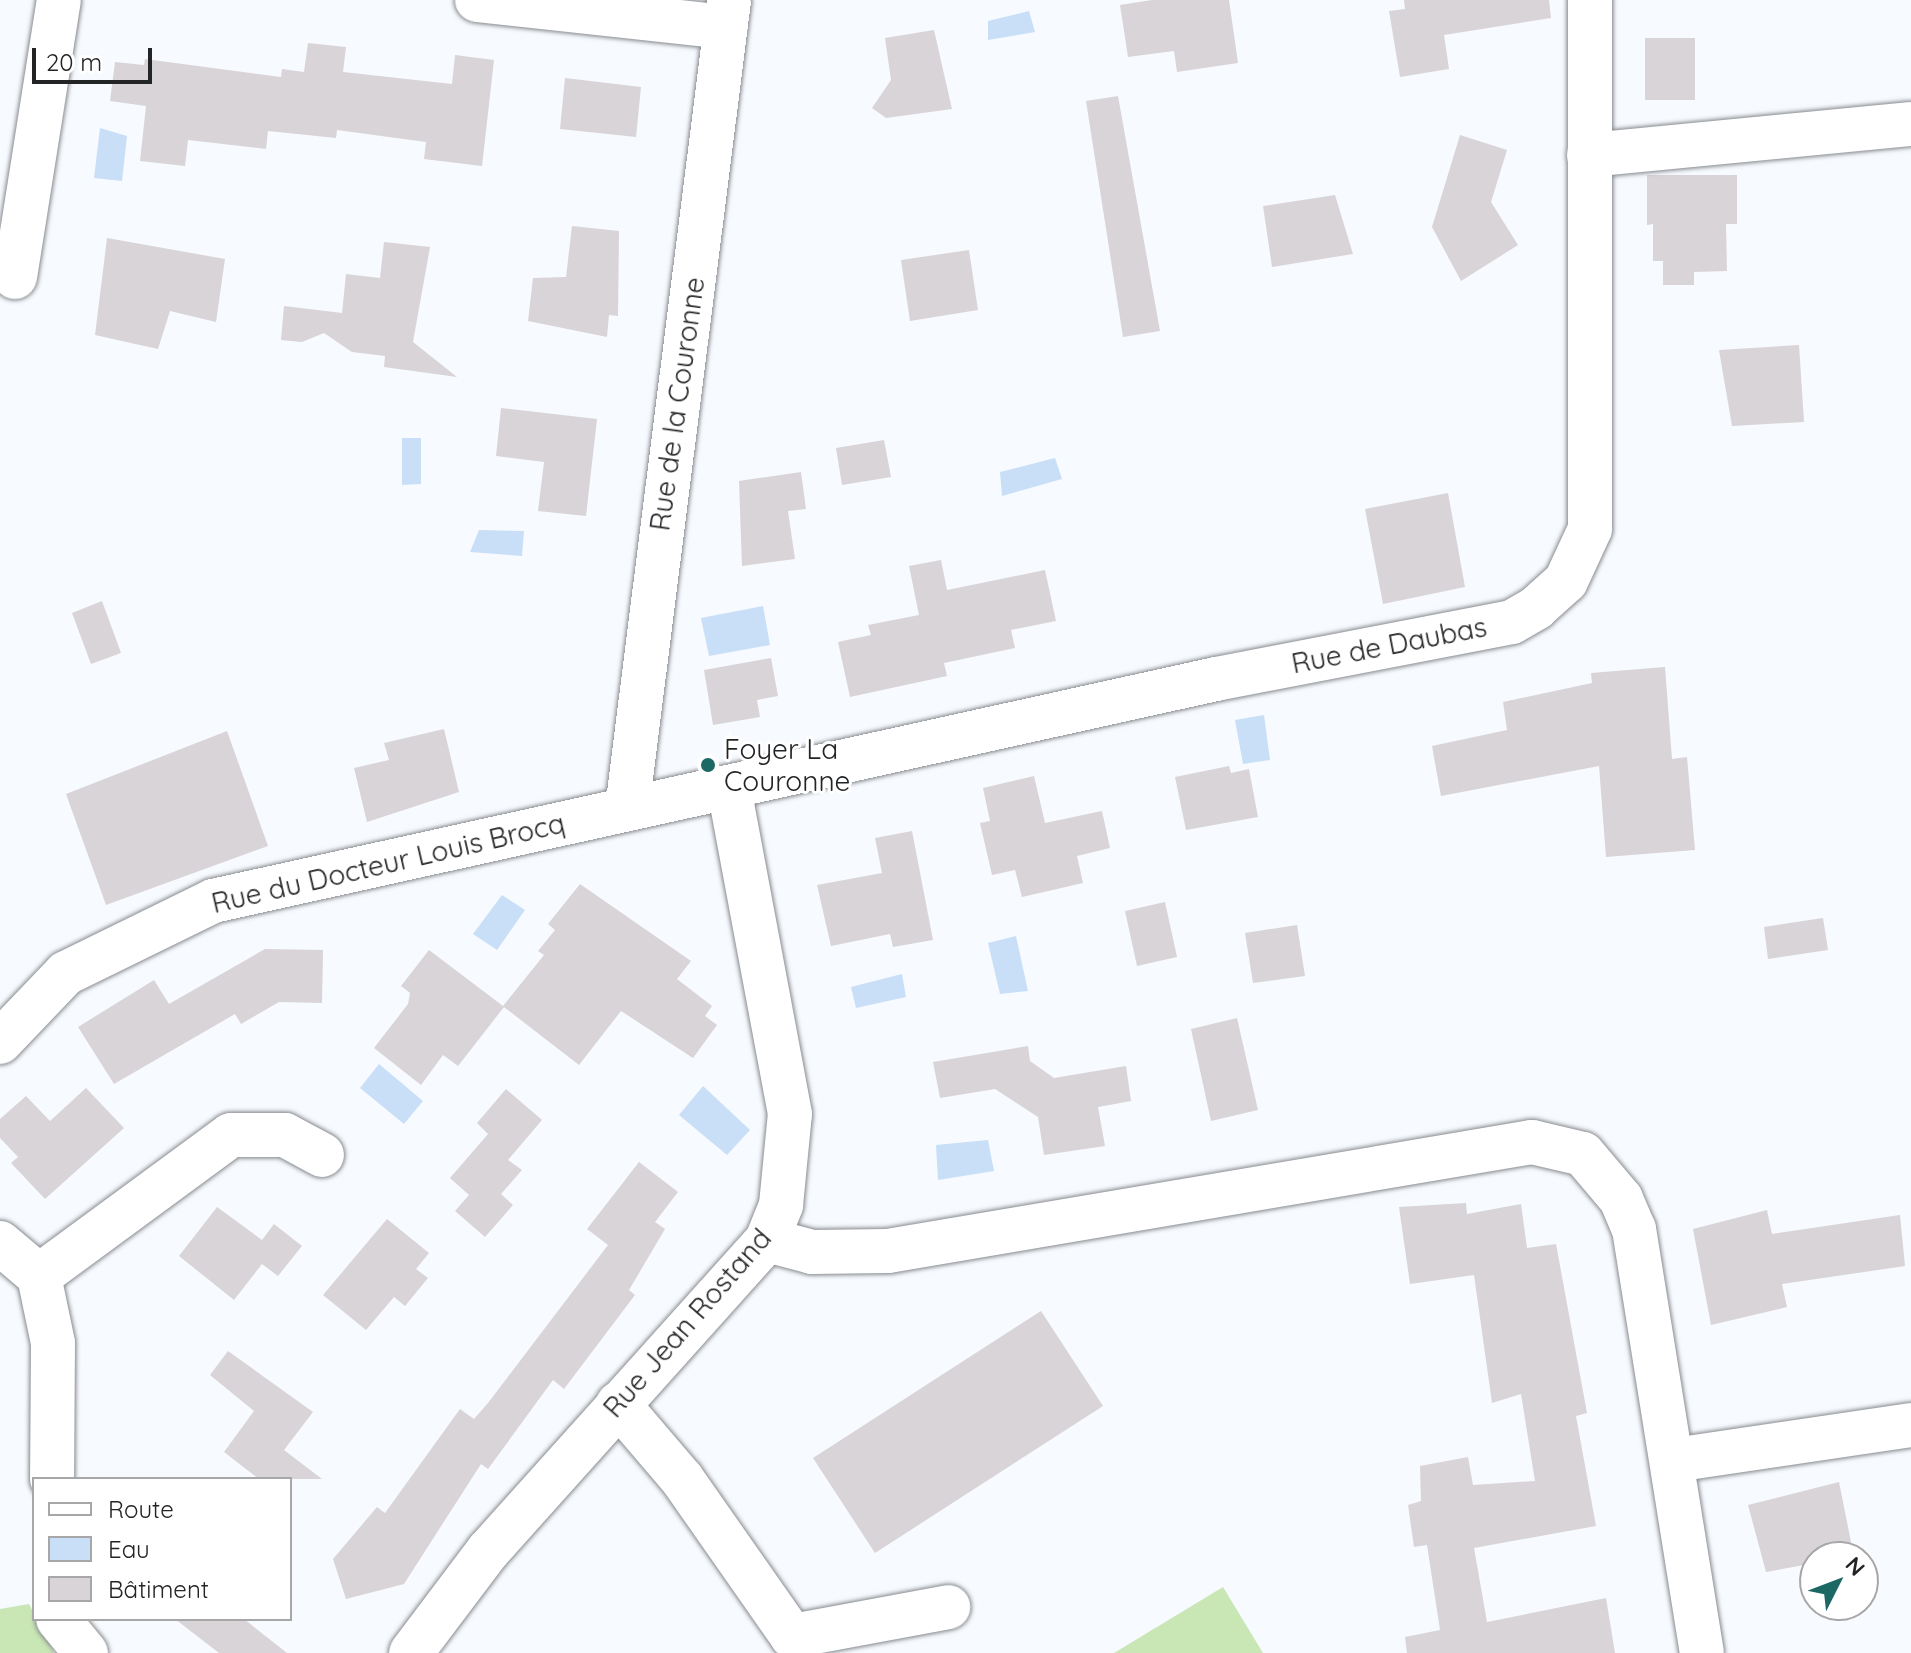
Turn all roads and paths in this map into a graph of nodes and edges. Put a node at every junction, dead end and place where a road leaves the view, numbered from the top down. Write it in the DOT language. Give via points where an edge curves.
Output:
graph roads {
  1 [pos="59,0"];
  2 [pos="477,0"];
  3 [pos="1590,0"];
  4 [pos="728,13"];
  5 [pos="1911,124"];
  6 [pos="1589,155"];
  7 [pos="15,277"];
  8 [pos="729,789"];
  9 [pos="627,809"];
  10 [pos="0,1042"];
  11 [pos="322,1155"];
  12 [pos="767,1240"];
  13 [pos="0,1243"];
  14 [pos="39,1276"];
  15 [pos="618,1404"];
  16 [pos="1911,1425"];
  17 [pos="1674,1460"];
  18 [pos="52,1477"];
  19 [pos="948,1607"];
  20 [pos="60,1621"];
  21 [pos="86,1653"];
  22 [pos="411,1653"];
  23 [pos="1702,1653"];
  1 -- 7 [label="street"];
  2 -- 4 [label="street"];
  3 -- 6 [label="street, Rue de Daubas"];
  4 -- 9 [label="street, Rue de la Couronne"];
  5 -- 6 [label="street"];
  6 -- 8 [label="street, Rue de Daubas" via="1590,529 1566,581 1536,608 1512,622 1216,679"];
  8 -- 9 [label="street, Rue de Daubas"];
  8 -- 12 [label="street, Rue Jean Rostand" via="790,1114 787,1180"];
  9 -- 10 [label="street, Rue du Docteur Louis Brocq" via="213,901 66,973"];
  11 -- 14 [label="street" via="285,1135 231,1135"];
  12 -- 15 [label="street, Rue Jean Rostand"];
  12 -- 17 [label="street" via="812,1252 888,1251 1452,1154 1532,1142 1567,1148 1607,1179 1634,1229"];
  13 -- 14 [label="street"];
  14 -- 18 [label="street" via="53,1343"];
  15 -- 19 [label="street" via="682,1479 792,1636"];
  15 -- 22 [label="street, Rue Jean Rostand" via="488,1551"];
  16 -- 17 [label="street"];
  17 -- 23 [label="street"];
  20 -- 21 [label="street"];
}
